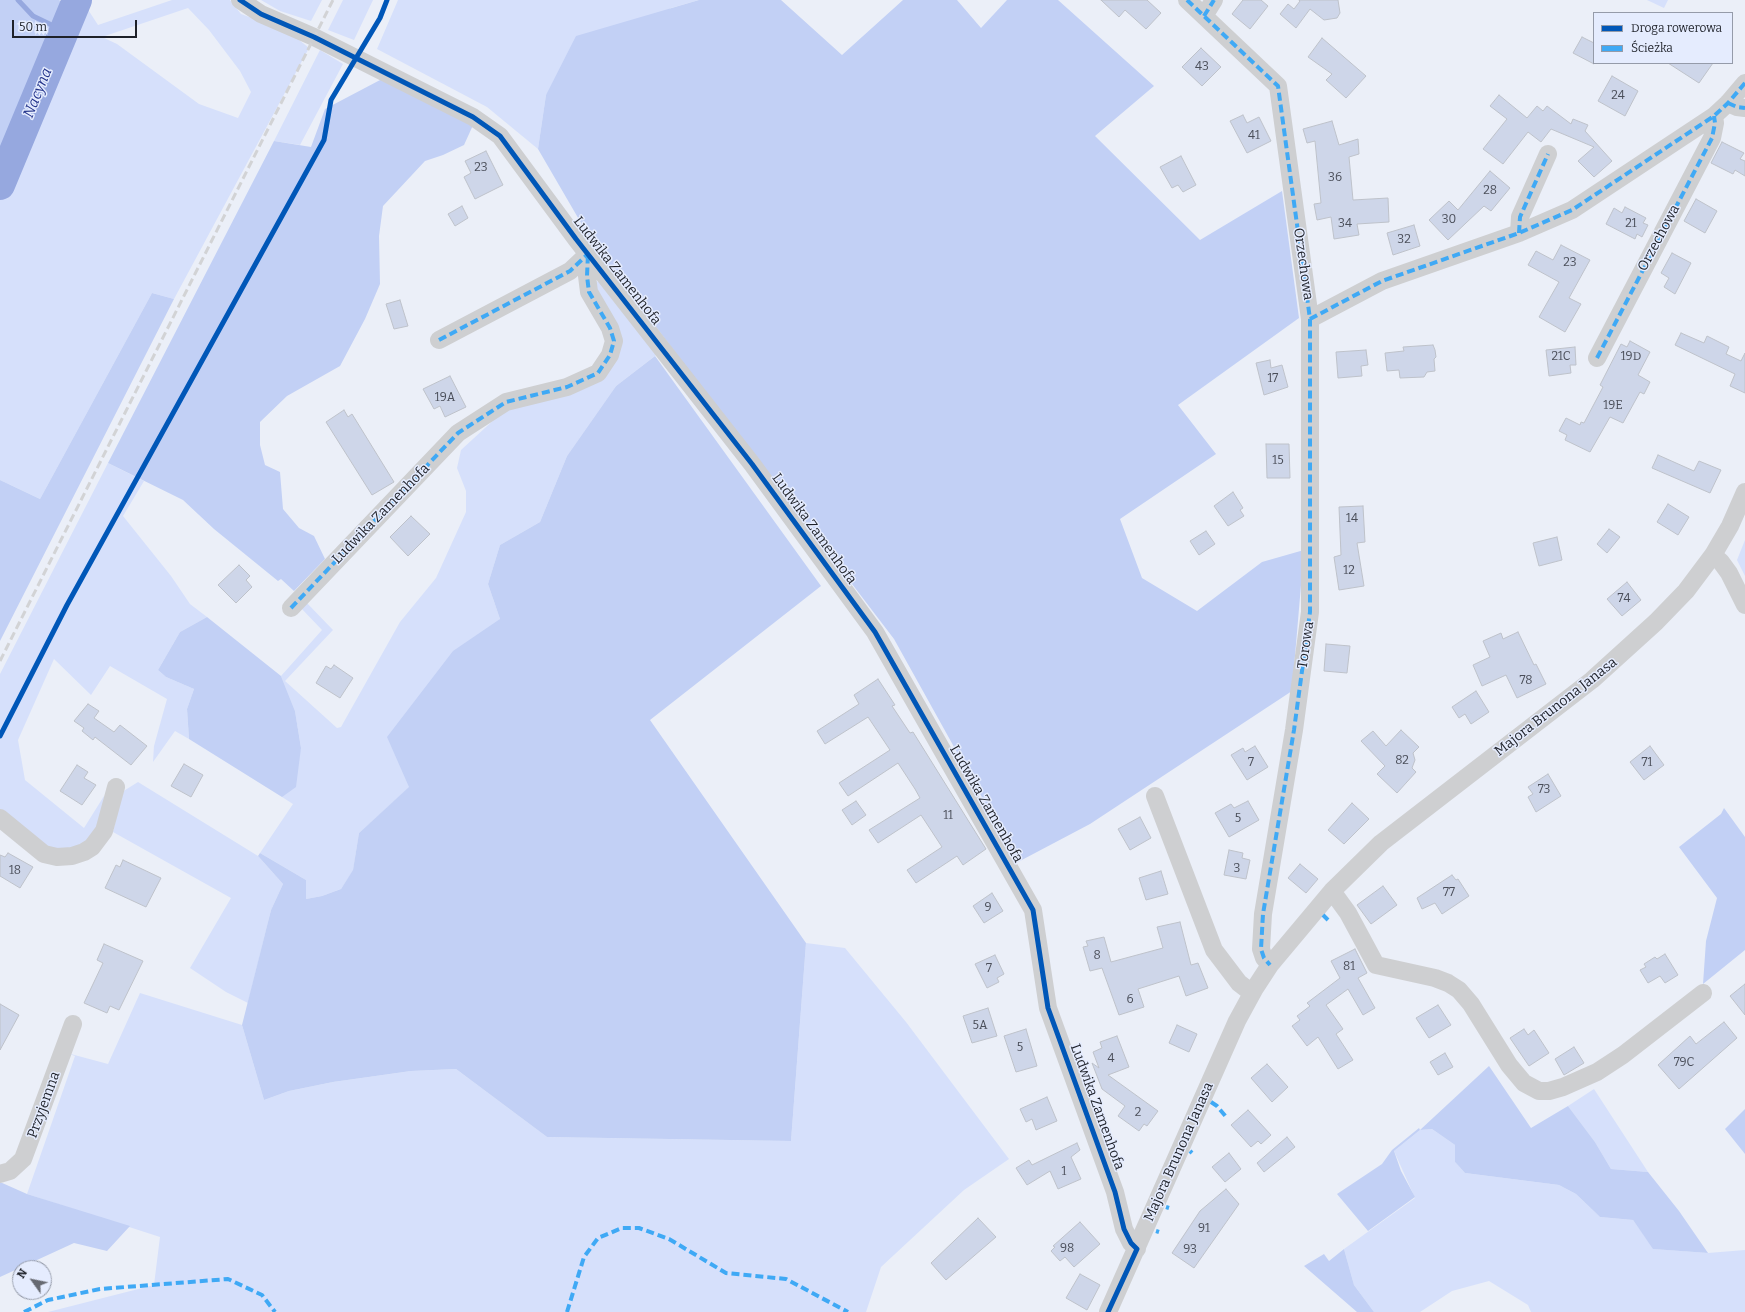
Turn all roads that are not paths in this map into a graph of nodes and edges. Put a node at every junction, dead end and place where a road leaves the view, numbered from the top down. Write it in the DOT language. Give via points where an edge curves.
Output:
graph roads {
  1 [pos="240,0"];
  2 [pos="1187,0"];
  3 [pos="1214,0"];
  4 [pos="1204,16"];
  5 [pos="1745,83"];
  6 [pos="1737,105"];
  7 [pos="1714,116"];
  8 [pos="1548,154"];
  9 [pos="1518,233"];
  10 [pos="588,254"];
  11 [pos="1310,319"];
  12 [pos="439,340"];
  13 [pos="1597,358"];
  14 [pos="1745,492"];
  15 [pos="1713,555"];
  16 [pos="1745,604"];
  17 [pos="291,608"];
  18 [pos="116,787"];
  19 [pos="1155,796"];
  20 [pos="0,818"];
  21 [pos="1332,891"];
  22 [pos="1270,964"];
  23 [pos="1252,993"];
  24 [pos="1703,993"];
  25 [pos="72,1024"];
  26 [pos="0,1174"];
  27 [pos="1137,1249"];
  28 [pos="1108,1312"];
  1 -- 10 [label="street, Ludwika Zamenhofa" via="261,14 314,37 489,127 500,136"];
  2 -- 4 [label="street, Orzechowa"];
  3 -- 4 [label="street"];
  4 -- 11 [label="street, Orzechowa" via="1278,86"];
  5 -- 6 [label="street, Orzechowa"];
  6 -- 7 [label="street, Orzechowa"];
  7 -- 9 [label="street, Orzechowa" via="1572,210"];
  7 -- 13 [label="street, Orzechowa" via="1715,130 1712,138"];
  8 -- 9 [label="street" via="1520,217"];
  9 -- 11 [label="street, Orzechowa" via="1382,281"];
  10 -- 12 [label="street, Ludwika Zamenhofa" via="570,271"];
  10 -- 17 [label="street, Ludwika Zamenhofa" via="587,276 590,292 610,328 614,341 610,355 598,373 567,387 506,402 458,433"];
  10 -- 27 [label="street, Ludwika Zamenhofa" via="752,464 875,632 1033,910 1048,1008 1115,1192 1124,1229"];
  11 -- 22 [label="street, Torowa" via="1310,612 1294,730 1263,914 1262,949 1264,958"];
  14 -- 15 [label="street, Majora Brunona Janasa" via="1730,526"];
  15 -- 16 [label="street" via="1729,573"];
  15 -- 21 [label="street, Majora Brunona Janasa" via="1680,597 1618,659 1392,833"];
  18 -- 20 [label="street" via="104,831 92,846 72,856 44,854"];
  19 -- 23 [label="street" via="1214,950 1238,984"];
  21 -- 22 [label="street, Majora Brunona Janasa"];
  21 -- 24 [label="street" via="1348,913 1376,964 1435,978 1459,990 1471,1004 1509,1065 1524,1083 1539,1091 1563,1087 1597,1072"];
  22 -- 23 [label="street, Majora Brunona Janasa"];
  23 -- 27 [label="street, Majora Brunona Janasa" via="1234,1028"];
  25 -- 26 [label="street, Przyjemna" via="23,1159 10,1171"];
  27 -- 28 [label="street, Majora Brunona Janasa"];
}
